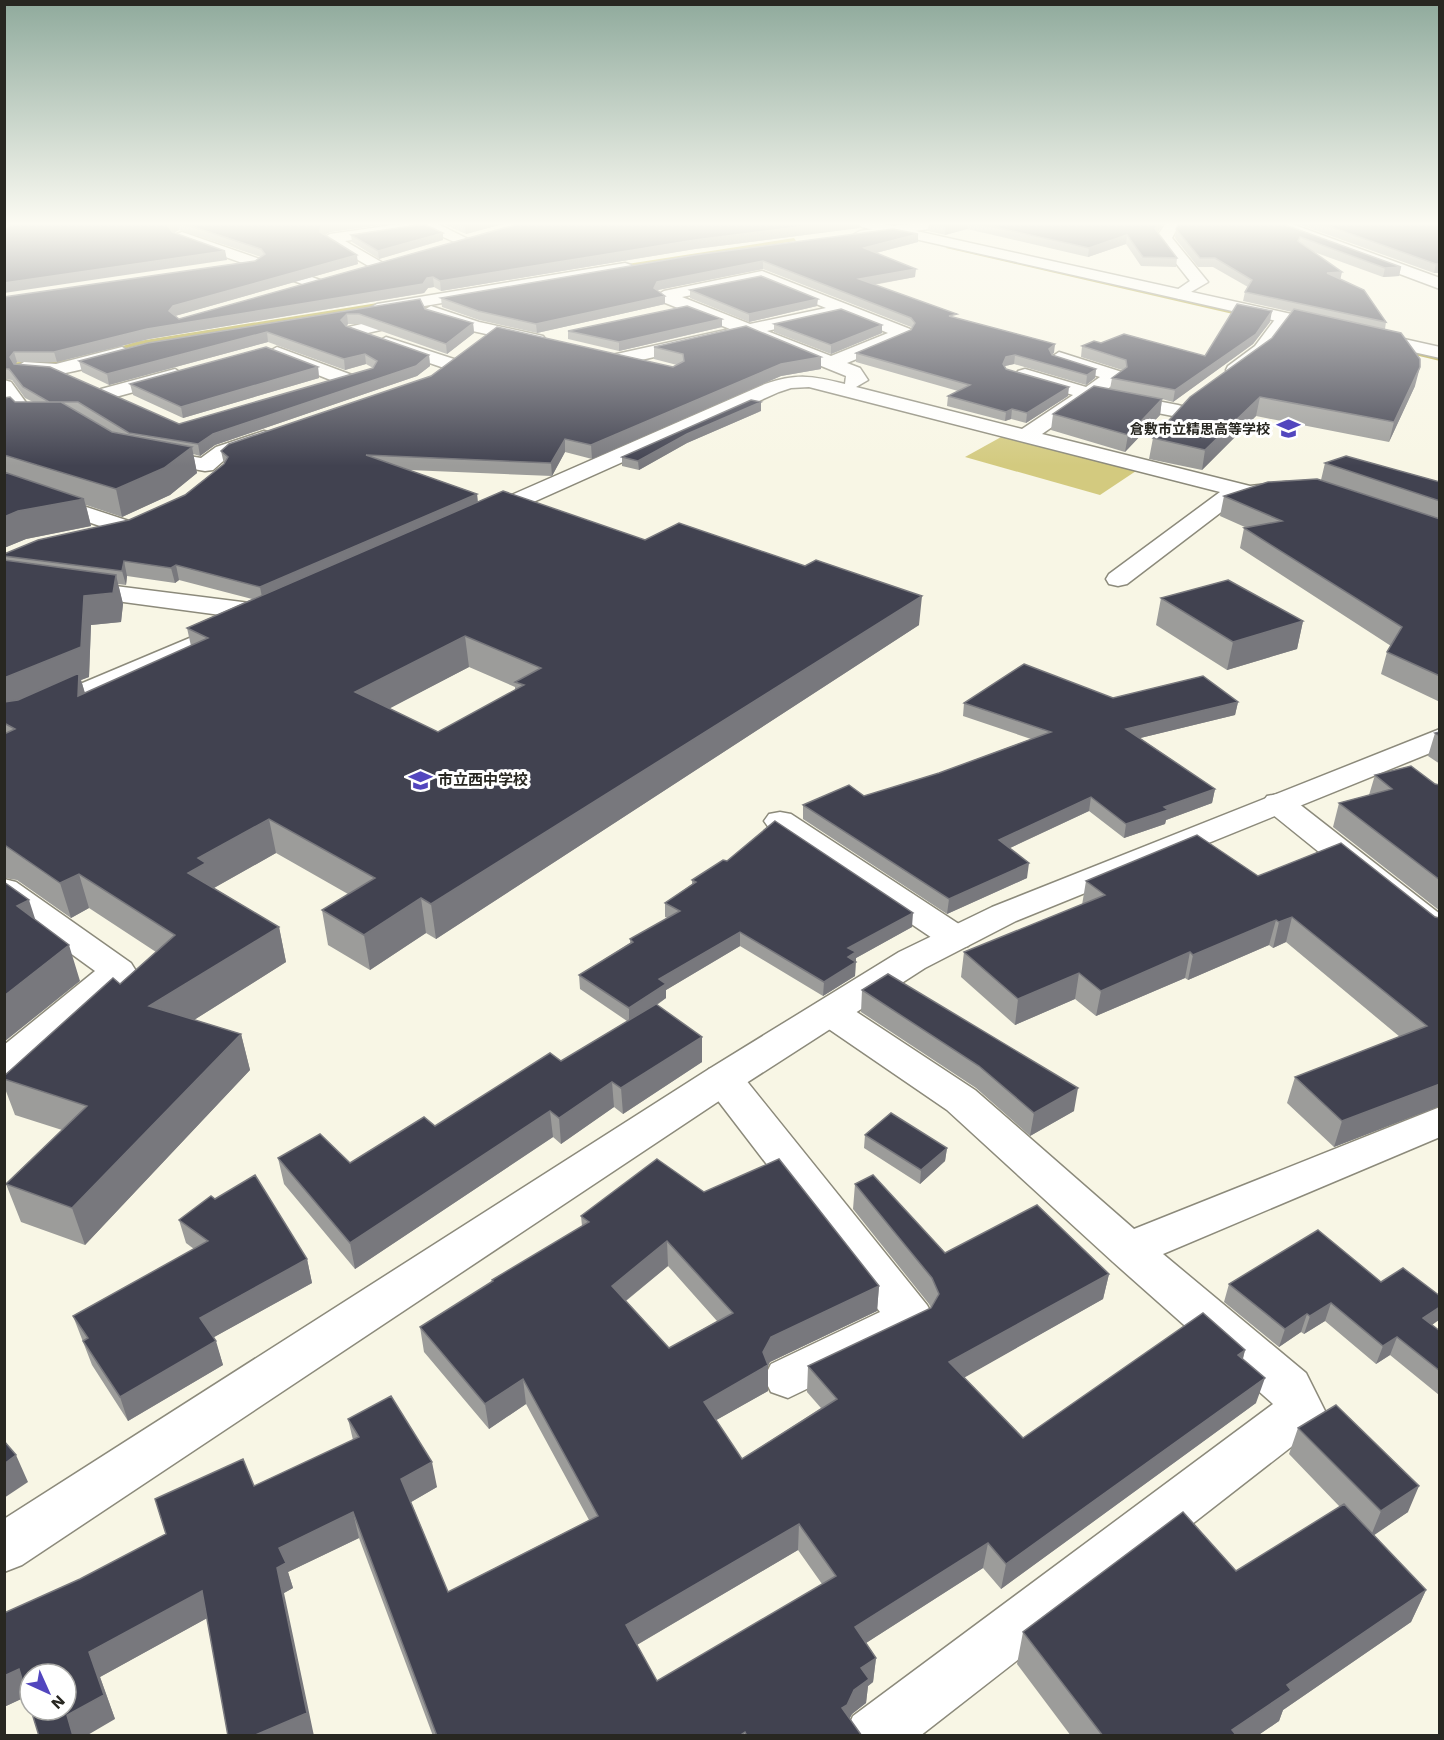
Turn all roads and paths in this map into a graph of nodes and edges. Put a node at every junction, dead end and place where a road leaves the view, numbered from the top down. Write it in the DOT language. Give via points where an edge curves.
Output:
graph roads {
  1 [pos="392,304"];
  2 [pos="430,304"];
  3 [pos="684,304"];
  4 [pos="834,304"];
  5 [pos="1235,304"];
  6 [pos="1250,304"];
  7 [pos="688,306"];
  8 [pos="844,308"];
  9 [pos="366,311"];
  10 [pos="656,313"];
  11 [pos="1286,318"];
  12 [pos="383,324"];
  13 [pos="748,329"];
  14 [pos="354,330"];
  15 [pos="494,330"];
  16 [pos="556,339"];
  17 [pos="316,340"];
  18 [pos="133,343"];
  19 [pos="1440,343"];
  20 [pos="257,352"];
  21 [pos="1440,353"];
  22 [pos="598,354"];
  23 [pos="1059,358"];
  24 [pos="619,359"];
  25 [pos="55,363"];
  26 [pos="831,363"];
  27 [pos="450,364"];
  28 [pos="663,369"];
  29 [pos="12,371"];
  30 [pos="189,371"];
  31 [pos="367,372"];
  32 [pos="1013,372"];
  33 [pos="433,376"];
  34 [pos="345,379"];
  35 [pos="1215,384"];
  36 [pos="840,387"];
  37 [pos="312,388"];
  38 [pos="108,393"];
  39 [pos="1089,394"];
  40 [pos="1196,398"];
  41 [pos="139,408"];
  42 [pos="1178,411"];
  43 [pos="72,419"];
  44 [pos="1162,428"];
  45 [pos="279,432"];
  46 [pos="1026,435"];
  47 [pos="1147,445"];
  48 [pos="137,453"];
  49 [pos="1131,462"];
  50 [pos="205,465"];
  51 [pos="4,488"];
  52 [pos="194,489"];
  53 [pos="1305,489"];
  54 [pos="1237,490"];
  55 [pos="459,527"];
  56 [pos="83,537"];
  57 [pos="11,574"];
  58 [pos="1118,579"];
  59 [pos="4,725"];
  60 [pos="1440,738"];
  61 [pos="1278,803"];
  62 [pos="780,821"];
  63 [pos="4,889"];
  64 [pos="1440,932"];
  65 [pos="956,938"];
  66 [pos="830,1012"];
  67 [pos="4,1066"];
  68 [pos="723,1079"];
  69 [pos="1440,1121"];
  70 [pos="1128,1250"];
  71 [pos="788,1378"];
  72 [pos="4,1548"];
  73 [pos="873,1736"];
  1 -- 9 [label="street"];
  2 -- 15 [label="street" via="433,313"];
  3 -- 7 [label="street"];
  4 -- 8 [label="street"];
  5 -- 11 [label="street"];
  6 -- 19 [label="street"];
  7 -- 10 [label="street"];
  7 -- 13 [label="street"];
  8 -- 13 [label="street"];
  8 -- 26 [label="street" via="904,333"];
  11 -- 21 [label="street"];
  11 -- 35 [label="street" via="1261,350"];
  12 -- 14 [label="street"];
  13 -- 24 [label="street"];
  13 -- 26 [label="street"];
  14 -- 17 [label="street"];
  14 -- 27 [label="street"];
  15 -- 16 [label="street" via="535,339"];
  15 -- 27 [label="street"];
  18 -- 25 [label="street"];
  20 -- 34 [label="street" via="269,349"];
  22 -- 24 [label="street"];
  23 -- 39 [label="street" via="1115,376"];
  24 -- 28 [label="street"];
  25 -- 29 [label="street"];
  25 -- 29 [label="street"];
  25 -- 38 [label="street"];
  26 -- 36 [label="street" via="857,376 858,380"];
  27 -- 33 [label="street"];
  29 -- 43 [label="street" via="28,421"];
  30 -- 38 [label="street"];
  31 -- 34 [label="street"];
  32 -- 39 [label="street"];
  34 -- 37 [label="street"];
  36 -- 46 [label="street"];
  36 -- 55 [label="street" via="809,381 772,388"];
  38 -- 41 [label="street"];
  39 -- 42 [label="street"];
  39 -- 46 [label="street"];
  40 -- 42 [label="street"];
  42 -- 44 [label="street"];
  45 -- 50 [label="street" via="223,451"];
  46 -- 49 [label="street"];
  47 -- 49 [label="street"];
  48 -- 50 [label="street"];
  49 -- 54 [label="street"];
  50 -- 52 [label="street" via="217,471"];
  51 -- 56 [label="street" via="133,523"];
  53 -- 54 [label="street" via="1250,493"];
  54 -- 58 [label="street"];
  57 -- 59 [label="street" via="275,609"];
  60 -- 61 [label="street" via="1399,769"];
  61 -- 64 [label="street"];
  61 -- 65 [label="street" via="1004,914"];
  62 -- 65 [label="street"];
  63 -- 67 [label="street" via="118,971"];
  65 -- 66 [label="street" via="912,960"];
  66 -- 68 [label="street"];
  66 -- 70 [label="street" via="961,1100"];
  68 -- 71 [label="street" via="911,1318"];
  68 -- 72 [label="street"];
  69 -- 70 [label="street"];
  70 -- 73 [label="street" via="1289,1387 1300,1412"];
}
